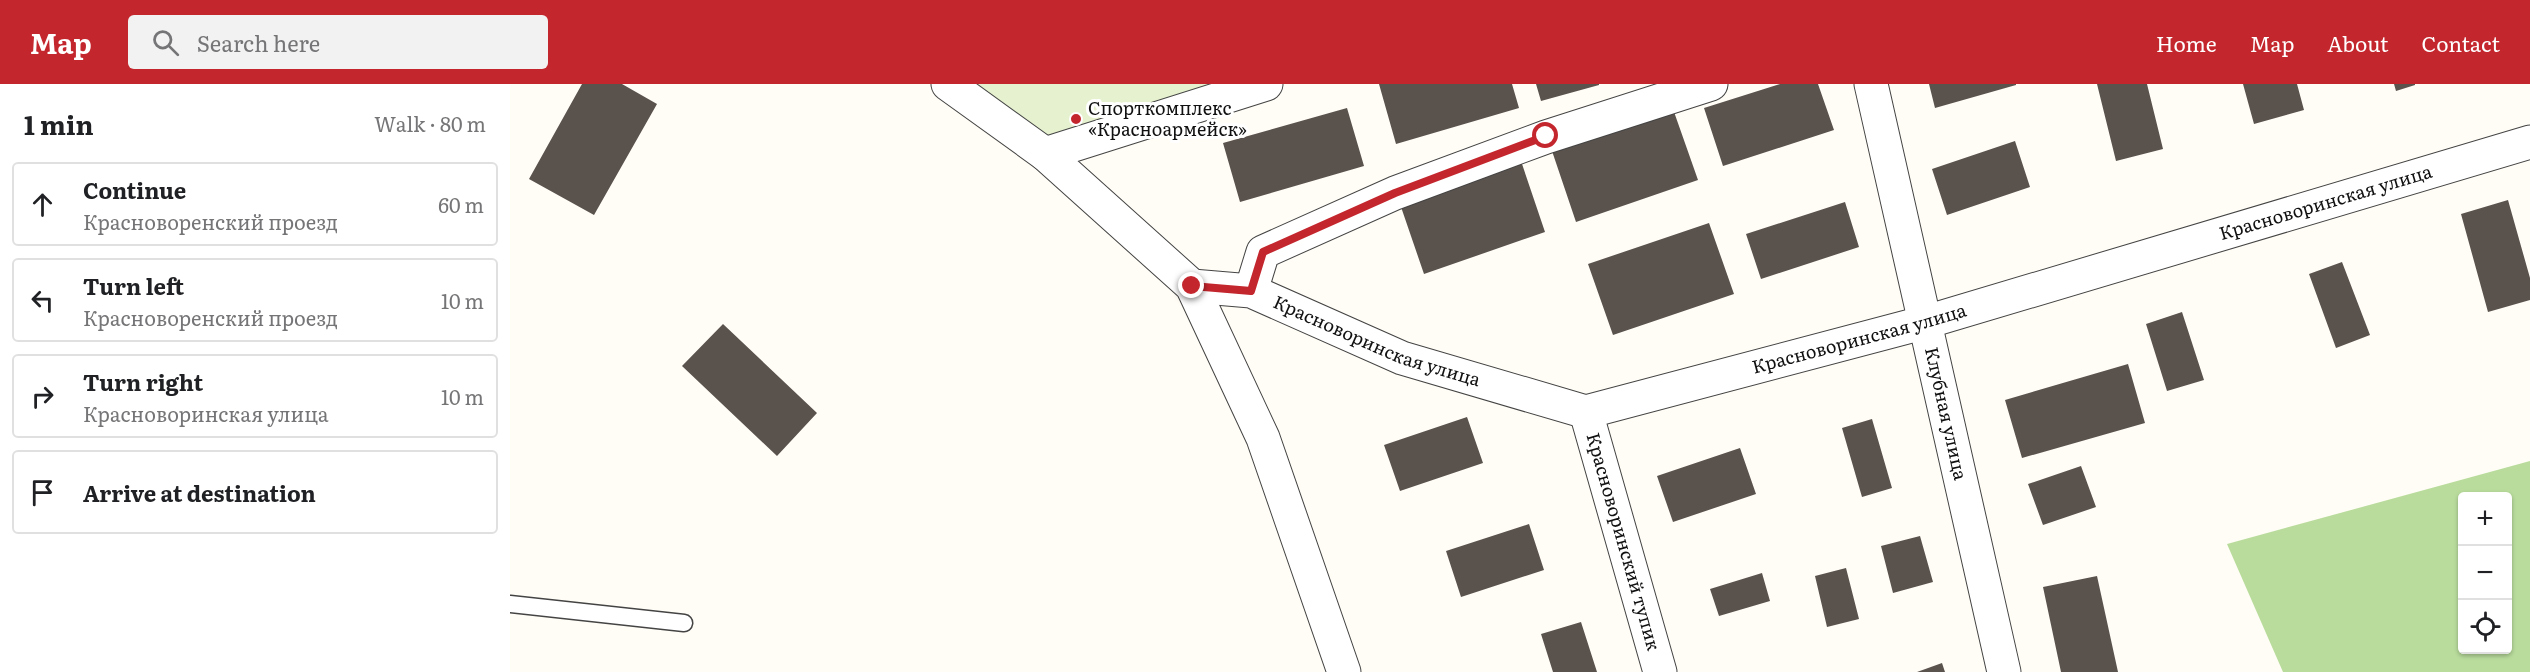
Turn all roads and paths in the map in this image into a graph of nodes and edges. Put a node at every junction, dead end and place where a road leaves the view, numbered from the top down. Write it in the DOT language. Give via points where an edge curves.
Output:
graph roads {
  1 [pos="948,84"];
  2 [pos="1266,84"];
  3 [pos="1711,84"];
  4 [pos="1871,84"];
  5 [pos="2530,142"];
  6 [pos="1045,154"];
  7 [pos="1192,286"];
  8 [pos="1251,291"];
  9 [pos="1926,322"];
  10 [pos="1586,412"];
  11 [pos="510,604"];
  12 [pos="684,623"];
  13 [pos="1344,672"];
  14 [pos="1660,672"];
  15 [pos="2004,672"];
  1 -- 6 [label="street"];
  2 -- 6 [label="street"];
  3 -- 8 [label="street" via="1546,136 1416,185 1263,252"];
  4 -- 9 [label="street, Клубная улица"];
  5 -- 9 [label="street, Красноворинская улица"];
  6 -- 7 [label="street"];
  7 -- 8 [label="street, Красноворинская улица"];
  7 -- 13 [label="street" via="1263,438"];
  8 -- 10 [label="street, Красноворинская улица" via="1402,358"];
  9 -- 10 [label="street, Красноворинская улица"];
  9 -- 15 [label="street, Клубная улица"];
  10 -- 14 [label="street, Красноворинский тупик"];
  11 -- 12 [label="lane"];
}
